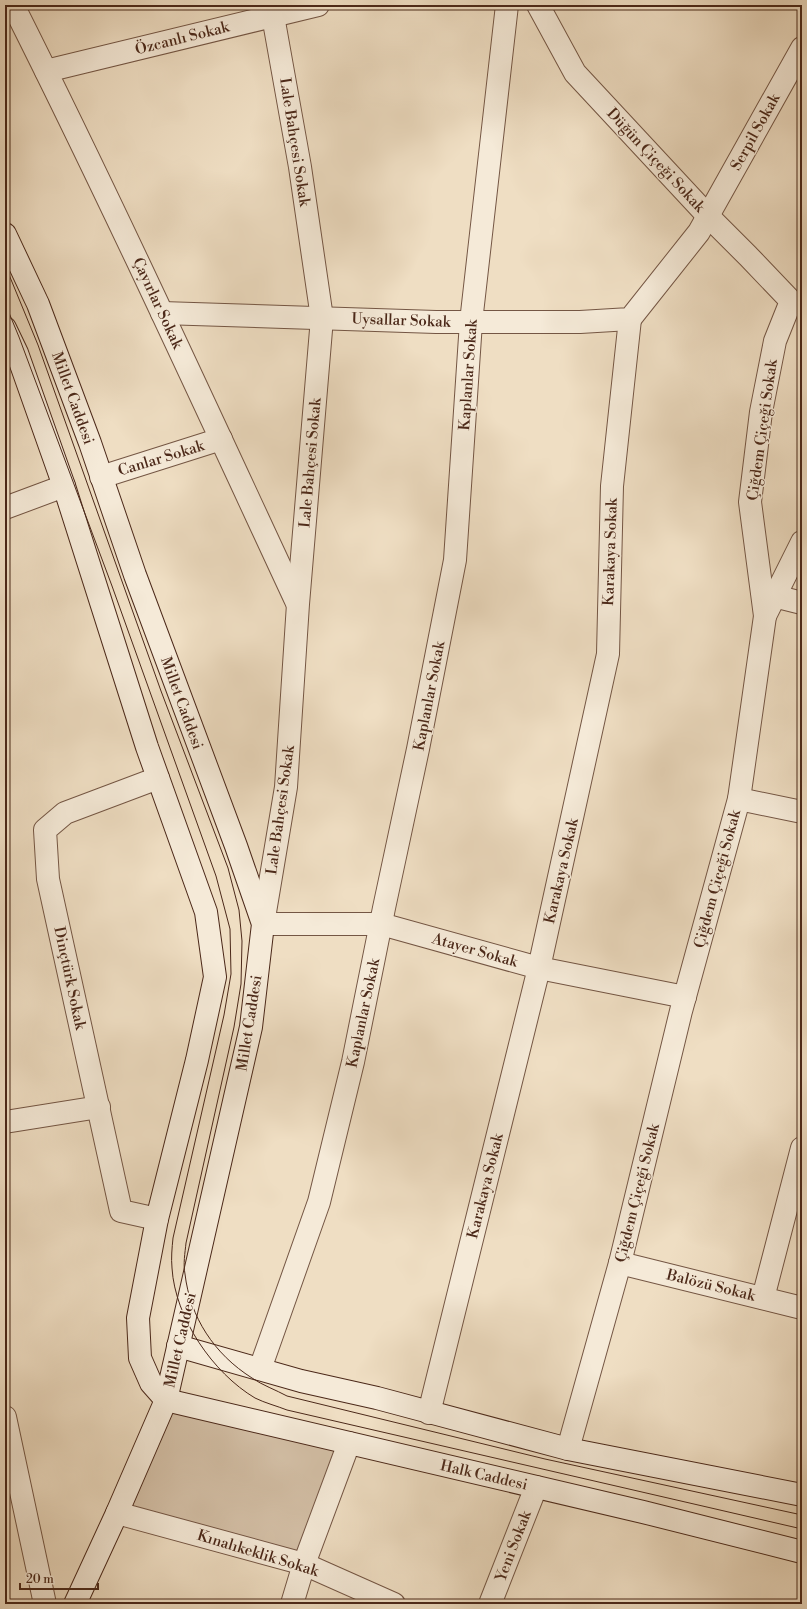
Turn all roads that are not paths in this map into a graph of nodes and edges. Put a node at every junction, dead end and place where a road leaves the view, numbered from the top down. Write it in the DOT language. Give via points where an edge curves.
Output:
graph roads {
  1 [pos="13,5"];
  2 [pos="318,5"];
  3 [pos="507,5"];
  4 [pos="544,9"];
  5 [pos="271,10"];
  6 [pos="802,48"];
  7 [pos="46,71"];
  8 [pos="708,216"];
  9 [pos="5,234"];
  10 [pos="791,301"];
  11 [pos="162,312"];
  12 [pos="322,318"];
  13 [pos="630,319"];
  14 [pos="471,322"];
  15 [pos="5,328"];
  16 [pos="221,439"];
  17 [pos="101,476"];
  18 [pos="64,486"];
  19 [pos="5,508"];
  20 [pos="802,542"];
  21 [pos="774,596"];
  22 [pos="802,603"];
  23 [pos="298,604"];
  24 [pos="765,616"];
  25 [pos="158,778"];
  26 [pos="739,799"];
  27 [pos="802,812"];
  28 [pos="263,924"];
  29 [pos="381,924"];
  30 [pos="539,968"];
  31 [pos="685,997"];
  32 [pos="99,1107"];
  33 [pos="5,1122"];
  34 [pos="802,1148"];
  35 [pos="157,1219"];
  36 [pos="620,1263"];
  37 [pos="763,1298"];
  38 [pos="802,1308"];
  39 [pos="178,1346"];
  40 [pos="260,1369"];
  41 [pos="166,1400"];
  42 [pos="429,1413"];
  43 [pos="5,1417"];
  44 [pos="349,1443"];
  45 [pos="568,1449"];
  46 [pos="536,1487"];
  47 [pos="802,1495"];
  48 [pos="118,1513"];
  49 [pos="802,1552"];
  50 [pos="304,1564"];
  51 [pos="45,1604"];
  52 [pos="75,1604"];
  53 [pos="292,1604"];
  54 [pos="394,1604"];
  55 [pos="490,1604"];
  1 -- 7 [label="street, Çayırlar Sokak"];
  2 -- 5 [label="street, Özcanlı Sokak"];
  3 -- 14 [label="street, Kaplanlar Sokak"];
  4 -- 8 [label="street, Düğün Çiçeği Sokak" via="576,73"];
  5 -- 7 [label="street, Özcanlı Sokak"];
  5 -- 12 [label="street, Lale Bahçesi Sokak" via="300,166"];
  6 -- 8 [label="street, Serpil Sokak"];
  7 -- 11 [label="street, Çayırlar Sokak"];
  8 -- 10 [label="street, Düğün Çiçeği Sokak"];
  8 -- 13 [label="street" via="699,232"];
  9 -- 17 [label="street, Millet Caddesi" via="38,304"];
  10 -- 24 [label="street, Çiğdem Çiçeği Sokak" via="773,349 761,412 750,502"];
  11 -- 12 [label="street, Uysallar Sokak"];
  11 -- 16 [label="street, Çayırlar Sokak"];
  12 -- 14 [label="street, Uysallar Sokak"];
  12 -- 23 [label="street, Lale Bahçesi Sokak"];
  13 -- 14 [label="street, Uysallar Sokak" via="580,322"];
  13 -- 30 [label="street, Karakaya Sokak" via="612,486 608,654"];
  14 -- 29 [label="street, Kaplanlar Sokak" via="455,560"];
  15 -- 18 [label="street, Millet Caddesi" via="17,353"];
  16 -- 17 [label="street, Canlar Sokak"];
  16 -- 23 [label="street, Çayırlar Sokak"];
  17 -- 28 [label="street, Millet Caddesi"];
  18 -- 19 [label="street"];
  18 -- 25 [label="street, Millet Caddesi"];
  20 -- 21 [label="street"];
  21 -- 22 [label="street"];
  21 -- 24 [label="street"];
  23 -- 28 [label="street, Lale Bahçesi Sokak" via="286,787"];
  24 -- 26 [label="street, Çiğdem Çiçeği Sokak"];
  25 -- 32 [label="street, Dinçtürk Sokak" via="64,812 46,830 48,879"];
  25 -- 35 [label="street, Millet Caddesi" via="206,912 216,977"];
  26 -- 27 [label="street"];
  26 -- 31 [label="street, Çiğdem Çiçeği Sokak"];
  28 -- 29 [label="street, Atayer Sokak"];
  28 -- 39 [label="street, Millet Caddesi" via="251,1027"];
  29 -- 30 [label="street, Atayer Sokak"];
  29 -- 40 [label="street, Kaplanlar Sokak" via="353,1062 318,1202"];
  30 -- 31 [label="street, Atayer Sokak"];
  30 -- 42 [label="street, Karakaya Sokak"];
  31 -- 36 [label="street, Çiğdem Çiçeği Sokak"];
  32 -- 33 [label="street"];
  32 -- 35 [label="street, Dinçtürk Sokak" via="121,1211"];
  34 -- 37 [label="street"];
  35 -- 41 [label="street, Millet Caddesi" via="138,1318 140,1358 151,1383"];
  36 -- 37 [label="street, Balözü Sokak"];
  36 -- 45 [label="street, Çiğdem Çiçeği Sokak"];
  37 -- 38 [label="street, Balözü Sokak"];
  39 -- 40 [label="street"];
  39 -- 41 [label="street, Millet Caddesi"];
  40 -- 42 [label="street"];
  41 -- 44 [label="street, Halk Caddesi"];
  41 -- 48 [label="street"];
  42 -- 45 [label="street"];
  43 -- 51 [label="street"];
  44 -- 46 [label="street, Halk Caddesi"];
  44 -- 50 [label="street"];
  45 -- 47 [label="street"];
  46 -- 49 [label="street, Halk Caddesi"];
  46 -- 55 [label="street, Yeni Sokak"];
  48 -- 50 [label="street, Kınalıkeklik Sokak"];
  48 -- 52 [label="street"];
  50 -- 53 [label="street"];
  50 -- 54 [label="street, Kınalıkeklik Sokak"];
}
